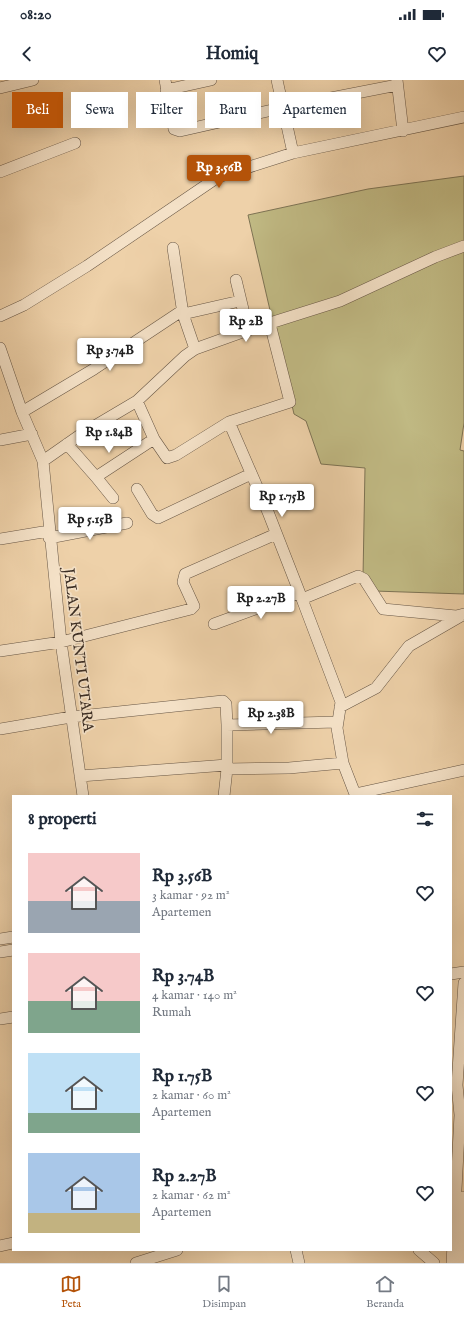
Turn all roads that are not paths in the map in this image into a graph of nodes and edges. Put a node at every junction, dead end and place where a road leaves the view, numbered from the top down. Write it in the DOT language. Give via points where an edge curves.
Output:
graph roads {
  1 [pos="33,80"];
  2 [pos="211,80"];
  3 [pos="277,80"];
  4 [pos="284,80"];
  5 [pos="397,82"];
  6 [pos="166,85"];
  7 [pos="0,88"];
  8 [pos="281,92"];
  9 [pos="285,92"];
  10 [pos="353,92"];
  11 [pos="269,111"];
  12 [pos="464,117"];
  13 [pos="291,128"];
  14 [pos="403,131"];
  15 [pos="75,143"];
  16 [pos="296,153"];
  17 [pos="0,172"];
  18 [pos="464,246"];
  19 [pos="174,248"];
  20 [pos="236,280"];
  21 [pos="240,301"];
  22 [pos="183,312"];
  23 [pos="0,316"];
  24 [pos="270,324"];
  25 [pos="248,330"];
  26 [pos="0,348"];
  27 [pos="196,349"];
  28 [pos="137,401"];
  29 [pos="22,412"];
  30 [pos="229,422"];
  31 [pos="32,434"];
  32 [pos="154,439"];
  33 [pos="0,440"];
  34 [pos="67,444"];
  35 [pos="43,461"];
  36 [pos="251,474"];
  37 [pos="96,477"];
  38 [pos="137,489"];
  39 [pos="112,498"];
  40 [pos="127,523"];
  41 [pos="49,534"];
  42 [pos="276,534"];
  43 [pos="0,539"];
  44 [pos="301,596"];
  45 [pos="463,615"];
  46 [pos="214,624"];
  47 [pos="61,642"];
  48 [pos="0,651"];
  49 [pos="340,707"];
  50 [pos="71,717"];
  51 [pos="336,722"];
  52 [pos="227,725"];
  53 [pos="0,729"];
  54 [pos="343,763"];
  55 [pos="227,767"];
  56 [pos="464,770"];
  57 [pos="80,776"];
  58 [pos="83,795"];
  59 [pos="224,795"];
  60 [pos="355,795"];
  61 [pos="12,937"];
  62 [pos="0,939"];
  63 [pos="12,950"];
  64 [pos="0,952"];
  65 [pos="464,972"];
  66 [pos="452,974"];
  67 [pos="464,983"];
  68 [pos="12,1017"];
  69 [pos="0,1019"];
  70 [pos="455,1060"];
  71 [pos="454,1085"];
  72 [pos="462,1116"];
  73 [pos="454,1147"];
  74 [pos="454,1165"];
  75 [pos="464,1198"];
  76 [pos="458,1214"];
  77 [pos="12,1243"];
  78 [pos="0,1246"];
  79 [pos="173,1251"];
  80 [pos="296,1251"];
  81 [pos="420,1251"];
  82 [pos="147,1258"];
  83 [pos="464,1262"];
  84 [pos="136,1263"];
  85 [pos="299,1263"];
  86 [pos="434,1263"];
  87 [pos="452,1263"];
  88 [pos="461,1263"];
  1 -- 7 [label="street"];
  2 -- 6 [label="street"];
  3 -- 8 [label="street"];
  4 -- 9 [label="street"];
  5 -- 10 [label="street"];
  5 -- 14 [label="street"];
  6 -- 11 [label="street" via="174,129 180,131"];
  12 -- 14 [label="street"];
  13 -- 16 [label="street"];
  14 -- 16 [label="street"];
  15 -- 17 [label="street"];
  16 -- 23 [label="street" via="243,168 211,181 87,266 24,305"];
  18 -- 24 [label="street" via="340,301"];
  19 -- 22 [label="street"];
  20 -- 21 [label="street"];
  21 -- 22 [label="street"];
  21 -- 25 [label="street"];
  22 -- 27 [label="street"];
  22 -- 29 [label="street"];
  24 -- 25 [label="street"];
  24 -- 30 [label="street" via="290,402"];
  25 -- 27 [label="street"];
  26 -- 29 [label="street, JALAN KUNTI UTARA"];
  27 -- 28 [label="street" via="185,356"];
  28 -- 32 [label="street"];
  28 -- 34 [label="street"];
  29 -- 31 [label="street, JALAN KUNTI UTARA"];
  30 -- 32 [label="street" via="170,457 165,457"];
  30 -- 36 [label="street"];
  31 -- 33 [label="street"];
  31 -- 35 [label="street, JALAN KUNTI UTARA"];
  32 -- 37 [label="street"];
  34 -- 35 [label="street"];
  34 -- 37 [label="street"];
  35 -- 41 [label="street, JALAN KUNTI UTARA"];
  36 -- 38 [label="street" via="158,518 152,514"];
  36 -- 42 [label="street"];
  37 -- 39 [label="street"];
  40 -- 41 [label="street"];
  41 -- 43 [label="street"];
  41 -- 47 [label="street, JALAN KUNTI UTARA"];
  42 -- 44 [label="street"];
  42 -- 47 [label="street" via="185,574 183,582 194,606 191,609"];
  44 -- 45 [label="street" via="358,576 364,579 383,609"];
  44 -- 46 [label="street"];
  44 -- 49 [label="street" via="341,702"];
  45 -- 49 [label="street" via="409,646 376,688"];
  47 -- 48 [label="street"];
  47 -- 50 [label="street, JALAN KUNTI UTARA"];
  49 -- 51 [label="street"];
  50 -- 52 [label="street" via="222,701 226,704"];
  50 -- 53 [label="street"];
  50 -- 57 [label="street, JALAN KUNTI UTARA"];
  51 -- 52 [label="street"];
  51 -- 54 [label="street"];
  52 -- 55 [label="street"];
  54 -- 55 [label="street" via="289,768"];
  54 -- 60 [label="street"];
  55 -- 57 [label="street"];
  55 -- 59 [label="street"];
  56 -- 60 [label="street"];
  57 -- 58 [label="street, JALAN KUNTI UTARA"];
  61 -- 62 [label="street"];
  63 -- 64 [label="street"];
  65 -- 66 [label="street"];
  67 -- 70 [label="street"];
  68 -- 69 [label="street"];
  70 -- 71 [label="street"];
  71 -- 72 [label="street"];
  72 -- 73 [label="street"];
  73 -- 74 [label="street"];
  74 -- 76 [label="street"];
  75 -- 76 [label="street"];
  76 -- 87 [label="street"];
  76 -- 88 [label="street"];
  77 -- 78 [label="street"];
  79 -- 82 [label="street"];
  80 -- 85 [label="street"];
  81 -- 86 [label="street"];
  82 -- 84 [label="street"];
  83 -- 88 [label="street"];
}
